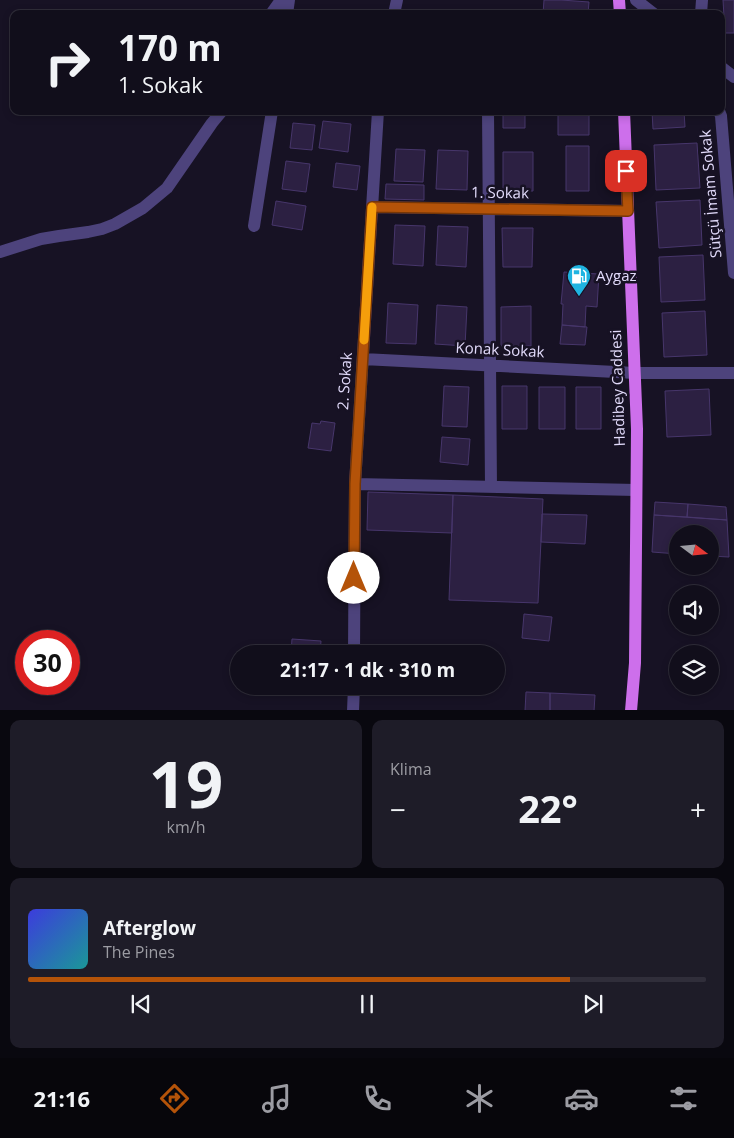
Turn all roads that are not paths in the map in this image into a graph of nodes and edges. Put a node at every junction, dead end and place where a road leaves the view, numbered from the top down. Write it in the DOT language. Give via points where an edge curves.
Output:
graph roads {
  1 [pos="636,0"];
  2 [pos="649,10"];
  3 [pos="219,115"];
  4 [pos="271,115"];
  5 [pos="378,115"];
  6 [pos="488,115"];
  7 [pos="624,115"];
  8 [pos="721,115"];
  9 [pos="372,207"];
  10 [pos="489,209"];
  11 [pos="628,211"];
  12 [pos="254,226"];
  13 [pos="0,252"];
  14 [pos="734,273"];
  15 [pos="363,360"];
  16 [pos="490,366"];
  17 [pos="635,373"];
  18 [pos="734,373"];
  19 [pos="355,484"];
  20 [pos="491,487"];
  21 [pos="636,490"];
  22 [pos="354,645"];
  23 [pos="634,663"];
  24 [pos="354,695"];
  25 [pos="353,710"];
  26 [pos="631,710"];
  27 [pos="640,710"];
  1 -- 2 [label="street"];
  3 -- 13 [label="street" via="167,188 143,208 102,229 41,239"];
  4 -- 12 [label="street"];
  5 -- 9 [label="street, 2. Sokak"];
  6 -- 10 [label="street"];
  7 -- 11 [label="main road, Hadibey Caddesi"];
  8 -- 14 [label="street, Sütçü İmam Sokak"];
  9 -- 10 [label="street, 1. Sokak"];
  9 -- 15 [label="street, 2. Sokak"];
  10 -- 11 [label="street, 1. Sokak"];
  10 -- 16 [label="street"];
  11 -- 17 [label="main road, Hadibey Caddesi"];
  15 -- 16 [label="street, Konak Sokak"];
  15 -- 19 [label="street, 2. Sokak"];
  16 -- 17 [label="street, Konak Sokak"];
  16 -- 20 [label="street"];
  17 -- 18 [label="street, Konak Sokak"];
  17 -- 21 [label="main road, Hadibey Caddesi"];
  19 -- 20 [label="street"];
  19 -- 22 [label="street, 2. Sokak"];
  20 -- 21 [label="street"];
  21 -- 23 [label="main road, Hadibey Caddesi"];
  23 -- 26 [label="main road, Hadibey Caddesi"];
  23 -- 27 [label="main road, Hadibey Caddesi"];
  24 -- 25 [label="street"];
}
